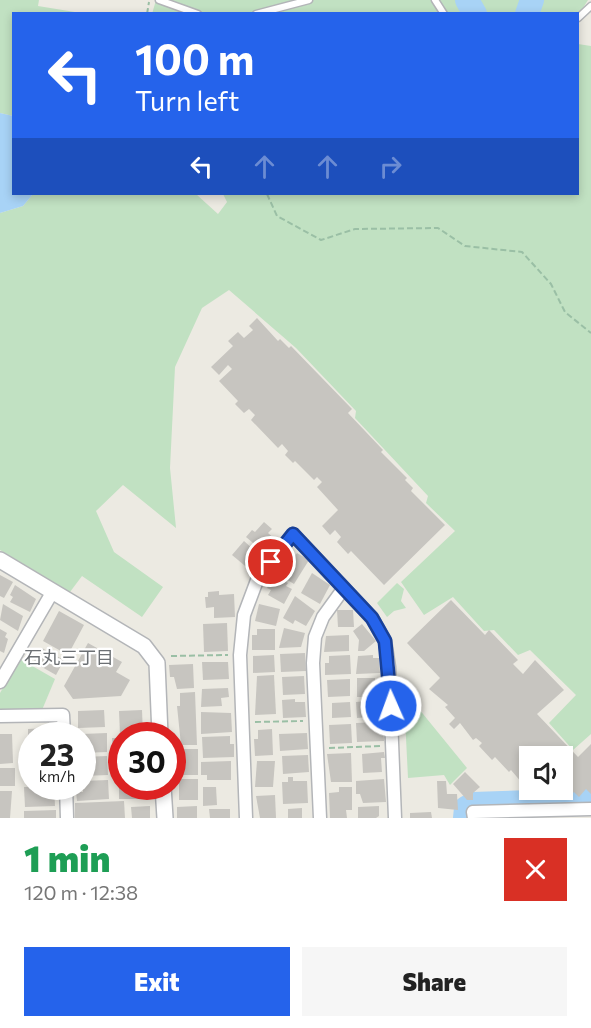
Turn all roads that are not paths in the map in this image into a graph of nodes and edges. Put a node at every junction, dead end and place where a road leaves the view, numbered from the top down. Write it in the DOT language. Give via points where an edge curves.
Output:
graph roads {
  1 [pos="159,0"];
  2 [pos="309,0"];
  3 [pos="591,6"];
  4 [pos="192,12"];
  5 [pos="264,12"];
  6 [pos="579,17"];
  7 [pos="0,560"];
  8 [pos="344,588"];
  9 [pos="53,591"];
  10 [pos="0,682"];
  11 [pos="0,716"];
  12 [pos="63,722"];
  13 [pos="159,722"];
  14 [pos="66,800"];
  15 [pos="164,800"];
  16 [pos="591,809"];
  17 [pos="560,814"];
  18 [pos="67,818"];
  19 [pos="165,818"];
  20 [pos="246,818"];
  21 [pos="320,818"];
  22 [pos="395,818"];
  23 [pos="474,818"];
  1 -- 4 [label="lane"];
  2 -- 5 [label="lane"];
  3 -- 6 [label="lane"];
  7 -- 9 [label="street"];
  8 -- 20 [label="street" via="293,534 260,575 244,615 240,655"];
  8 -- 21 [label="street" via="323,617 315,638"];
  8 -- 22 [label="street" via="372,618 385,641"];
  9 -- 10 [label="street"];
  9 -- 13 [label="street" via="144,646 157,663"];
  11 -- 12 [label="street" via="63,715"];
  14 -- 18 [label="street"];
  15 -- 19 [label="street"];
  16 -- 17 [label="street"];
  17 -- 23 [label="street" via="474,812"];
}
